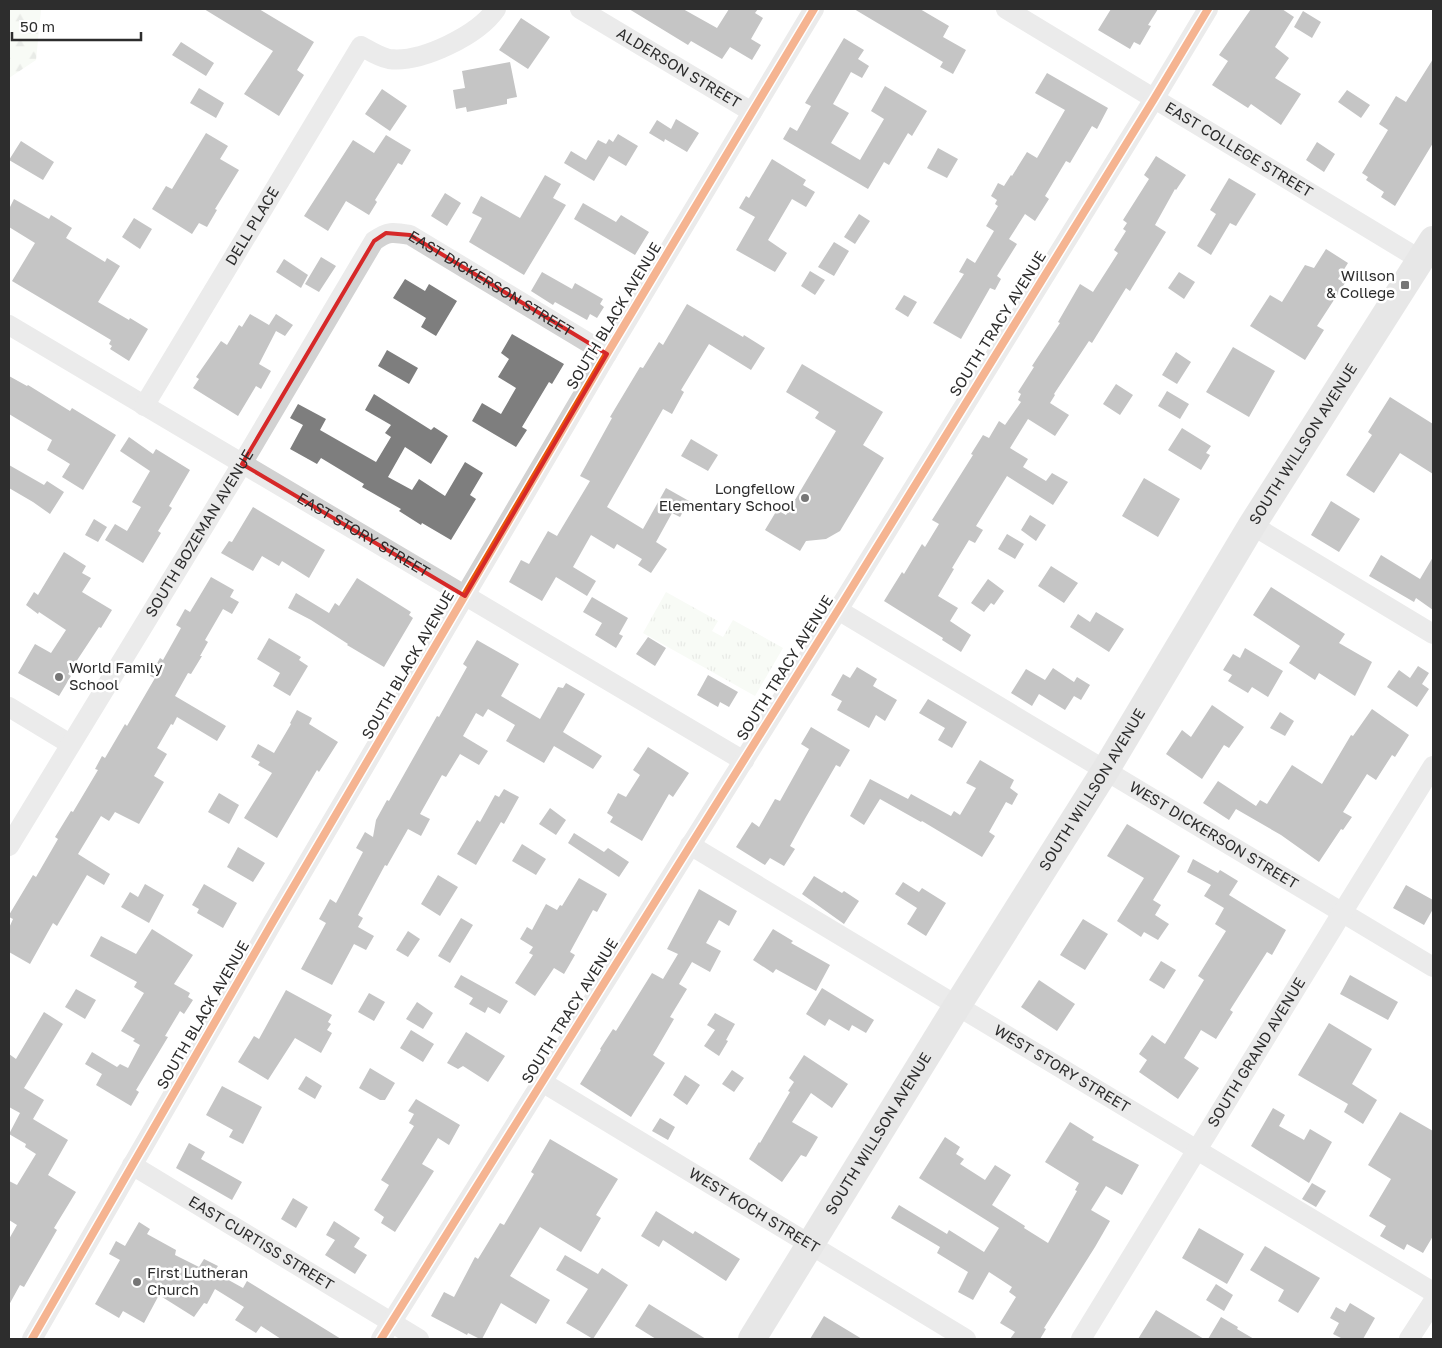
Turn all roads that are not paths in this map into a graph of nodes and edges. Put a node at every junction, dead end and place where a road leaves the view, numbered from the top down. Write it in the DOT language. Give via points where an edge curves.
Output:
graph roads {
  1 [pos="496,9"];
  2 [pos="580,9"];
  3 [pos="814,9"];
  4 [pos="1006,9"];
  5 [pos="1208,9"];
  6 [pos="1154,99"];
  7 [pos="752,112"];
  8 [pos="397,232"];
  9 [pos="1429,256"];
  10 [pos="9,325"];
  11 [pos="607,354"];
  12 [pos="144,406"];
  13 [pos="242,464"];
  14 [pos="1252,525"];
  15 [pos="464,596"];
  16 [pos="838,610"];
  17 [pos="1433,634"];
  18 [pos="9,707"];
  19 [pos="70,744"];
  20 [pos="744,761"];
  21 [pos="1433,766"];
  22 [pos="1105,771"];
  23 [pos="9,846"];
  24 [pos="690,846"];
  25 [pos="1342,912"];
  26 [pos="1433,967"];
  27 [pos="957,1006"];
  28 [pos="542,1082"];
  29 [pos="1196,1150"];
  30 [pos="132,1165"];
  31 [pos="811,1245"];
  32 [pos="1433,1292"];
  33 [pos="1433,1302"];
  34 [pos="386,1331"];
  35 [pos="32,1339"];
  36 [pos="419,1339"];
  37 [pos="752,1339"];
  38 [pos="966,1339"];
  39 [pos="1081,1339"];
  40 [pos="1410,1339"];
  1 -- 12 [label="street, DELL PLACE" via="477,29 423,54 390,59 361,46"];
  2 -- 7 [label="street, ALDERSON STREET"];
  3 -- 7 [label="street, SOUTH BLACK AVENUE"];
  4 -- 6 [label="street, EAST COLLEGE STREET"];
  5 -- 6 [label="street, SOUTH TRACY AVENUE"];
  6 -- 9 [label="street, EAST COLLEGE STREET"];
  6 -- 16 [label="street, SOUTH TRACY AVENUE"];
  7 -- 11 [label="street, SOUTH BLACK AVENUE"];
  8 -- 11 [label="street, EAST DICKERSON STREET" via="410,236"];
  8 -- 13 [label="street, SOUTH BOZEMAN AVENUE" via="386,233 374,242"];
  9 -- 14 [label="main road, SOUTH WILLSON AVENUE"];
  10 -- 12 [label="street, EAST STORY STREET"];
  11 -- 15 [label="street, SOUTH BLACK AVENUE"];
  12 -- 13 [label="street, EAST STORY STREET"];
  13 -- 15 [label="street, EAST STORY STREET"];
  13 -- 19 [label="street, SOUTH BOZEMAN AVENUE"];
  14 -- 17 [label="street"];
  14 -- 22 [label="main road, SOUTH WILLSON AVENUE"];
  15 -- 20 [label="street, EAST STORY STREET"];
  15 -- 30 [label="street, SOUTH BLACK AVENUE"];
  16 -- 20 [label="street, SOUTH TRACY AVENUE"];
  16 -- 22 [label="street, WEST DICKERSON STREET"];
  18 -- 19 [label="street"];
  19 -- 23 [label="street, SOUTH BOZEMAN AVENUE"];
  20 -- 24 [label="street, SOUTH TRACY AVENUE"];
  21 -- 25 [label="street, SOUTH GRAND AVENUE"];
  22 -- 25 [label="street, WEST DICKERSON STREET"];
  22 -- 27 [label="main road, SOUTH WILLSON AVENUE"];
  24 -- 27 [label="street, WEST STORY STREET"];
  24 -- 28 [label="street, SOUTH TRACY AVENUE"];
  25 -- 26 [label="street, WEST DICKERSON STREET"];
  25 -- 29 [label="street, SOUTH GRAND AVENUE"];
  27 -- 29 [label="street, WEST STORY STREET"];
  27 -- 31 [label="main road, SOUTH WILLSON AVENUE"];
  28 -- 31 [label="street, WEST KOCH STREET"];
  28 -- 34 [label="street, SOUTH TRACY AVENUE"];
  29 -- 32 [label="street, WEST STORY STREET"];
  29 -- 39 [label="street, SOUTH GRAND AVENUE"];
  30 -- 34 [label="street, EAST CURTISS STREET"];
  30 -- 35 [label="street, SOUTH BLACK AVENUE"];
  31 -- 37 [label="main road, SOUTH WILLSON AVENUE"];
  31 -- 38 [label="street, WEST KOCH STREET"];
  33 -- 40 [label="street"];
  34 -- 36 [label="street, EAST CURTISS STREET"];
}
